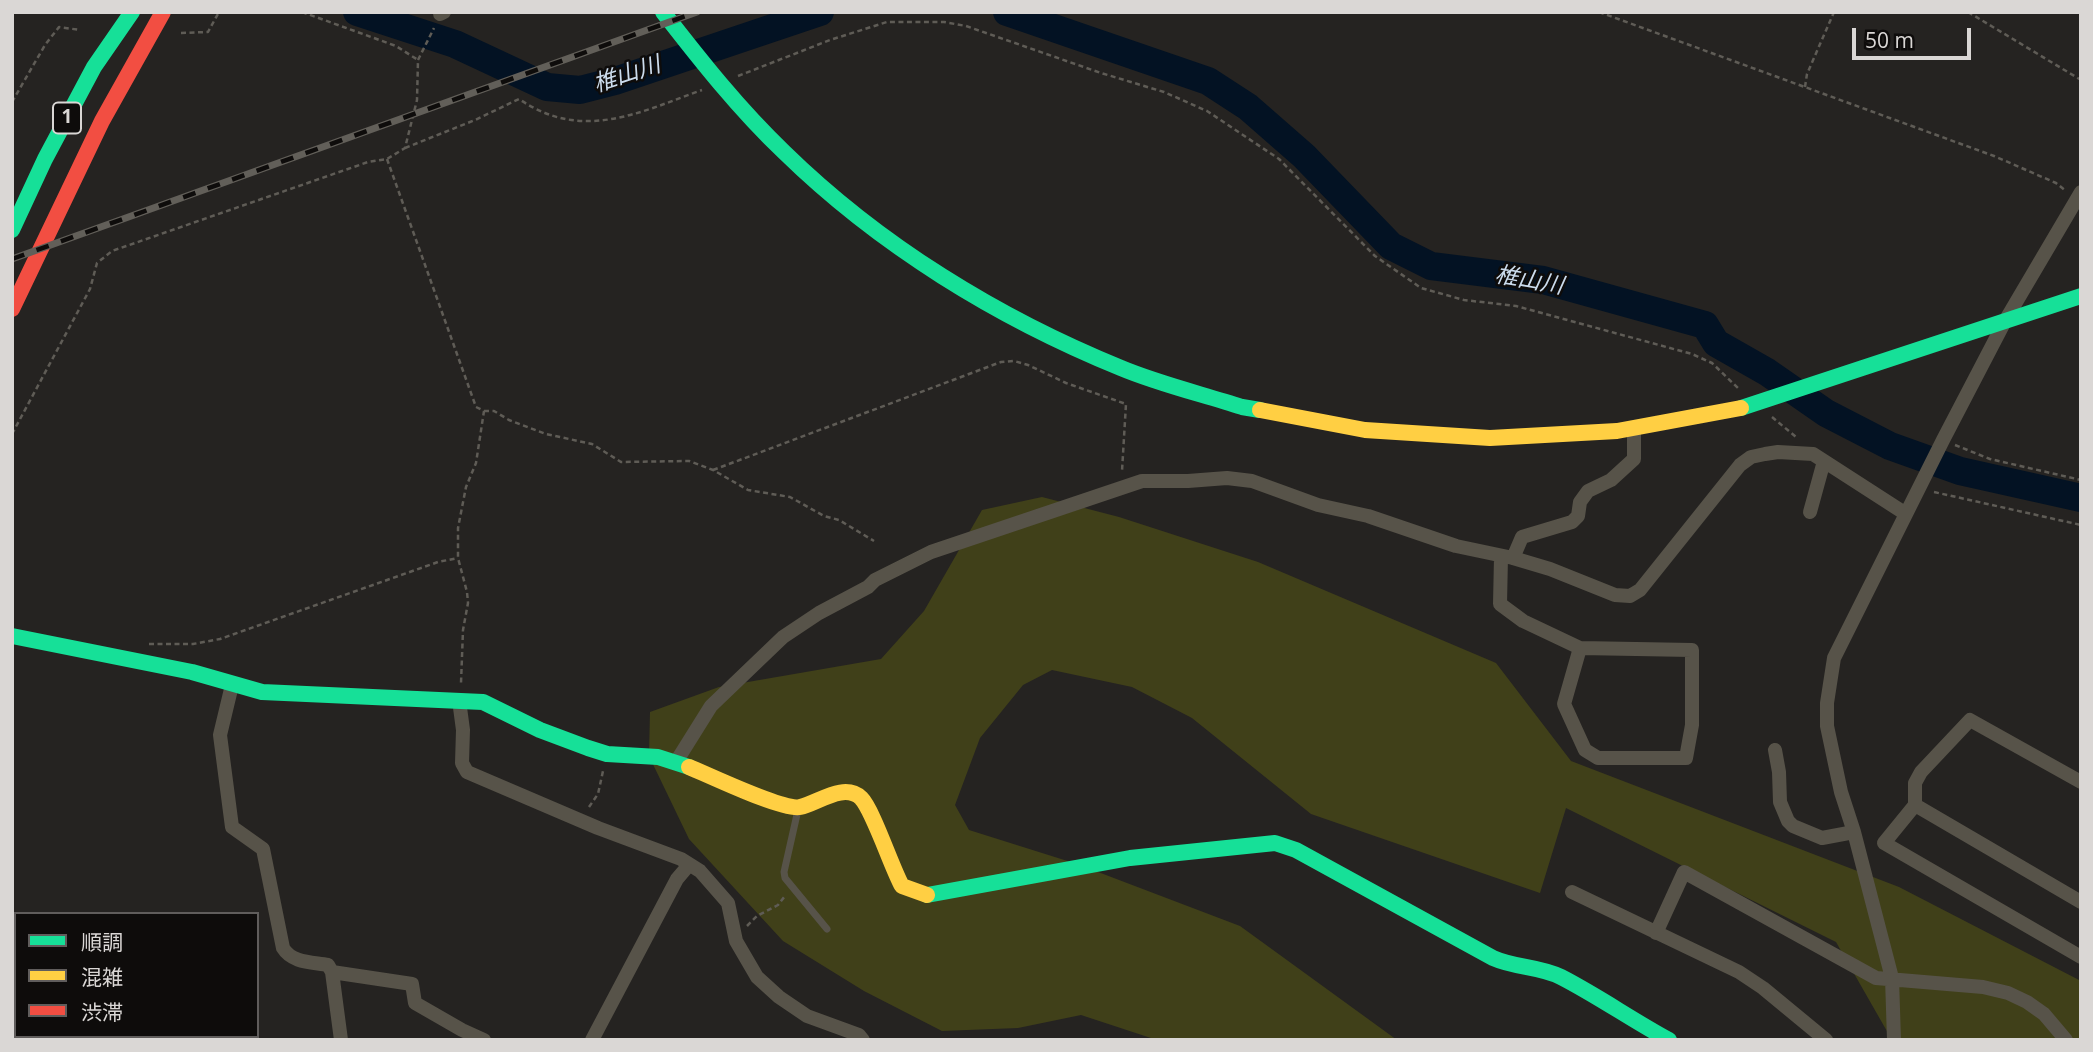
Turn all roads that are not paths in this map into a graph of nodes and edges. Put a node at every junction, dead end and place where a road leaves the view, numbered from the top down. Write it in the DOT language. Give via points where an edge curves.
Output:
graph roads {
  1 [pos="132,12"];
  2 [pos="163,12"];
  3 [pos="663,12"];
  4 [pos="2079,196"];
  5 [pos="12,230"];
  6 [pos="2081,296"];
  7 [pos="12,309"];
  8 [pos="2006,321"];
  9 [pos="1634,429"];
  10 [pos="1819,458"];
  11 [pos="1908,509"];
  12 [pos="1810,512"];
  13 [pos="1507,557"];
  14 [pos="12,636"];
  15 [pos="1580,648"];
  16 [pos="232,685"];
  17 [pos="459,700"];
  18 [pos="1774,750"];
  19 [pos="676,762"];
  20 [pos="2081,782"];
  21 [pos="1915,805"];
  22 [pos="797,808"];
  23 [pos="1854,832"];
  24 [pos="1884,843"];
  25 [pos="1858,849"];
  26 [pos="688,866"];
  27 [pos="1572,892"];
  28 [pos="2081,902"];
  29 [pos="827,929"];
  30 [pos="1656,933"];
  31 [pos="2081,957"];
  32 [pos="332,972"];
  33 [pos="1892,978"];
  34 [pos="341,1040"];
  35 [pos="484,1040"];
  36 [pos="592,1040"];
  37 [pos="863,1040"];
  38 [pos="1669,1040"];
  39 [pos="1826,1040"];
  40 [pos="1894,1040"];
  41 [pos="2066,1040"];
  1 -- 5 [label="main road, 1" via="94,67"];
  2 -- 7 [label="main road, 1" via="104,116"];
  3 -- 9 [label="main road" via="722,86 827,192 880,235 984,303 1083,354 1196,395 1330,425 1408,435 1526,438"];
  4 -- 8 [label="street"];
  6 -- 8 [label="main road"];
  8 -- 9 [label="main road" via="1742,408"];
  8 -- 11 [label="street"];
  9 -- 13 [label="street" via="1634,459 1611,480 1588,491 1578,516 1572,522 1522,537"];
  10 -- 11 [label="street"];
  10 -- 12 [label="street"];
  10 -- 13 [label="street" via="1778,452 1751,457 1740,465 1640,590 1630,596 1615,595"];
  11 -- 23 [label="street" via="1850,622 1830,679 1827,726"];
  13 -- 15 [label="street" via="1500,604 1523,621"];
  13 -- 19 [label="street" via="1456,546 1239,478 1142,481 931,552 819,613 783,637 711,706"];
  14 -- 16 [label="main road" via="192,672"];
  15 -- 15 [label="street" via="1692,650 1692,725 1686,758 1598,758 1586,750 1564,704"];
  16 -- 17 [label="main road" via="262,692"];
  16 -- 32 [label="street" via="220,735 232,827 263,849 286,953 294,959 328,965"];
  17 -- 19 [label="main road" via="483,702 562,739 607,754"];
  17 -- 26 [label="street" via="462,763 467,772 681,859"];
  18 -- 23 [label="street" via="1780,802 1788,821 1822,838"];
  19 -- 22 [label="main road"];
  20 -- 21 [label="street" via="1970,720 1921,772 1915,783"];
  21 -- 24 [label="street"];
  21 -- 28 [label="street"];
  22 -- 29 [label="lane" via="784,872"];
  22 -- 38 [label="main road" via="836,794 859,796 902,886 924,895 1130,858 1261,844 1285,846 1493,958 1561,977"];
  23 -- 25 [label="street"];
  24 -- 25 [label="street"];
  24 -- 31 [label="street"];
  25 -- 33 [label="street"];
  26 -- 36 [label="street"];
  26 -- 37 [label="street" via="700,871 728,903 736,941 757,978 807,1016"];
  27 -- 30 [label="street"];
  30 -- 33 [label="street" via="1684,872 1876,978"];
  30 -- 39 [label="street" via="1739,972"];
  32 -- 34 [label="street"];
  32 -- 35 [label="street" via="411,984 415,1003"];
  33 -- 40 [label="street"];
  33 -- 41 [label="street" via="2008,993 2044,1014"];
}
